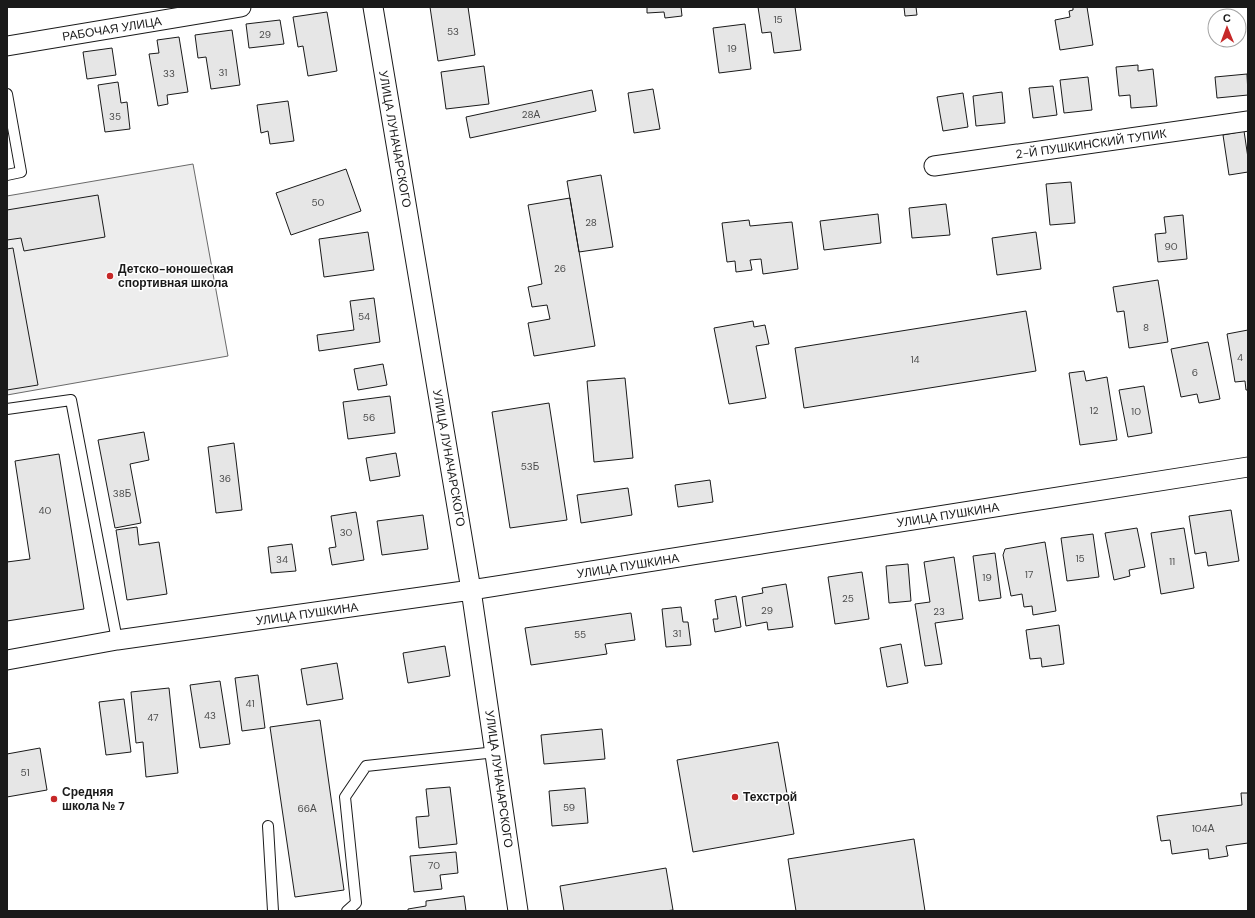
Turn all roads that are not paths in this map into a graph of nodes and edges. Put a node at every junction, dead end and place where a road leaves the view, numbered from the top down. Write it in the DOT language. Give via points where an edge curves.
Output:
graph roads {
  1 [pos="241,7"];
  2 [pos="373,7"];
  3 [pos="7,46"];
  4 [pos="7,94"];
  5 [pos="1248,121"];
  6 [pos="934,166"];
  7 [pos="7,175"];
  8 [pos="7,409"];
  9 [pos="1248,467"];
  10 [pos="471,590"];
  11 [pos="117,640"];
  12 [pos="7,660"];
  13 [pos="496,752"];
  14 [pos="268,826"];
  15 [pos="273,911"];
  16 [pos="347,911"];
  17 [pos="518,911"];
  1 -- 3 [label="street, РАБОЧАЯ УЛИЦА"];
  2 -- 10 [label="street, УЛИЦА ЛУНАЧАРСКОГО"];
  4 -- 7 [label="lane" via="21,172"];
  5 -- 6 [label="street, 2-Й ПУШКИНСКИЙ ТУПИК"];
  8 -- 11 [label="lane" via="71,400"];
  9 -- 10 [label="street, УЛИЦА ПУШКИНА"];
  10 -- 11 [label="street, УЛИЦА ПУШКИНА"];
  10 -- 13 [label="street, УЛИЦА ЛУНАЧАРСКОГО"];
  11 -- 12 [label="street, УЛИЦА ПУШКИНА"];
  13 -- 16 [label="lane" via="366,766 345,797 356,903"];
  13 -- 17 [label="street, УЛИЦА ЛУНАЧАРСКОГО"];
  14 -- 15 [label="lane"];
}
